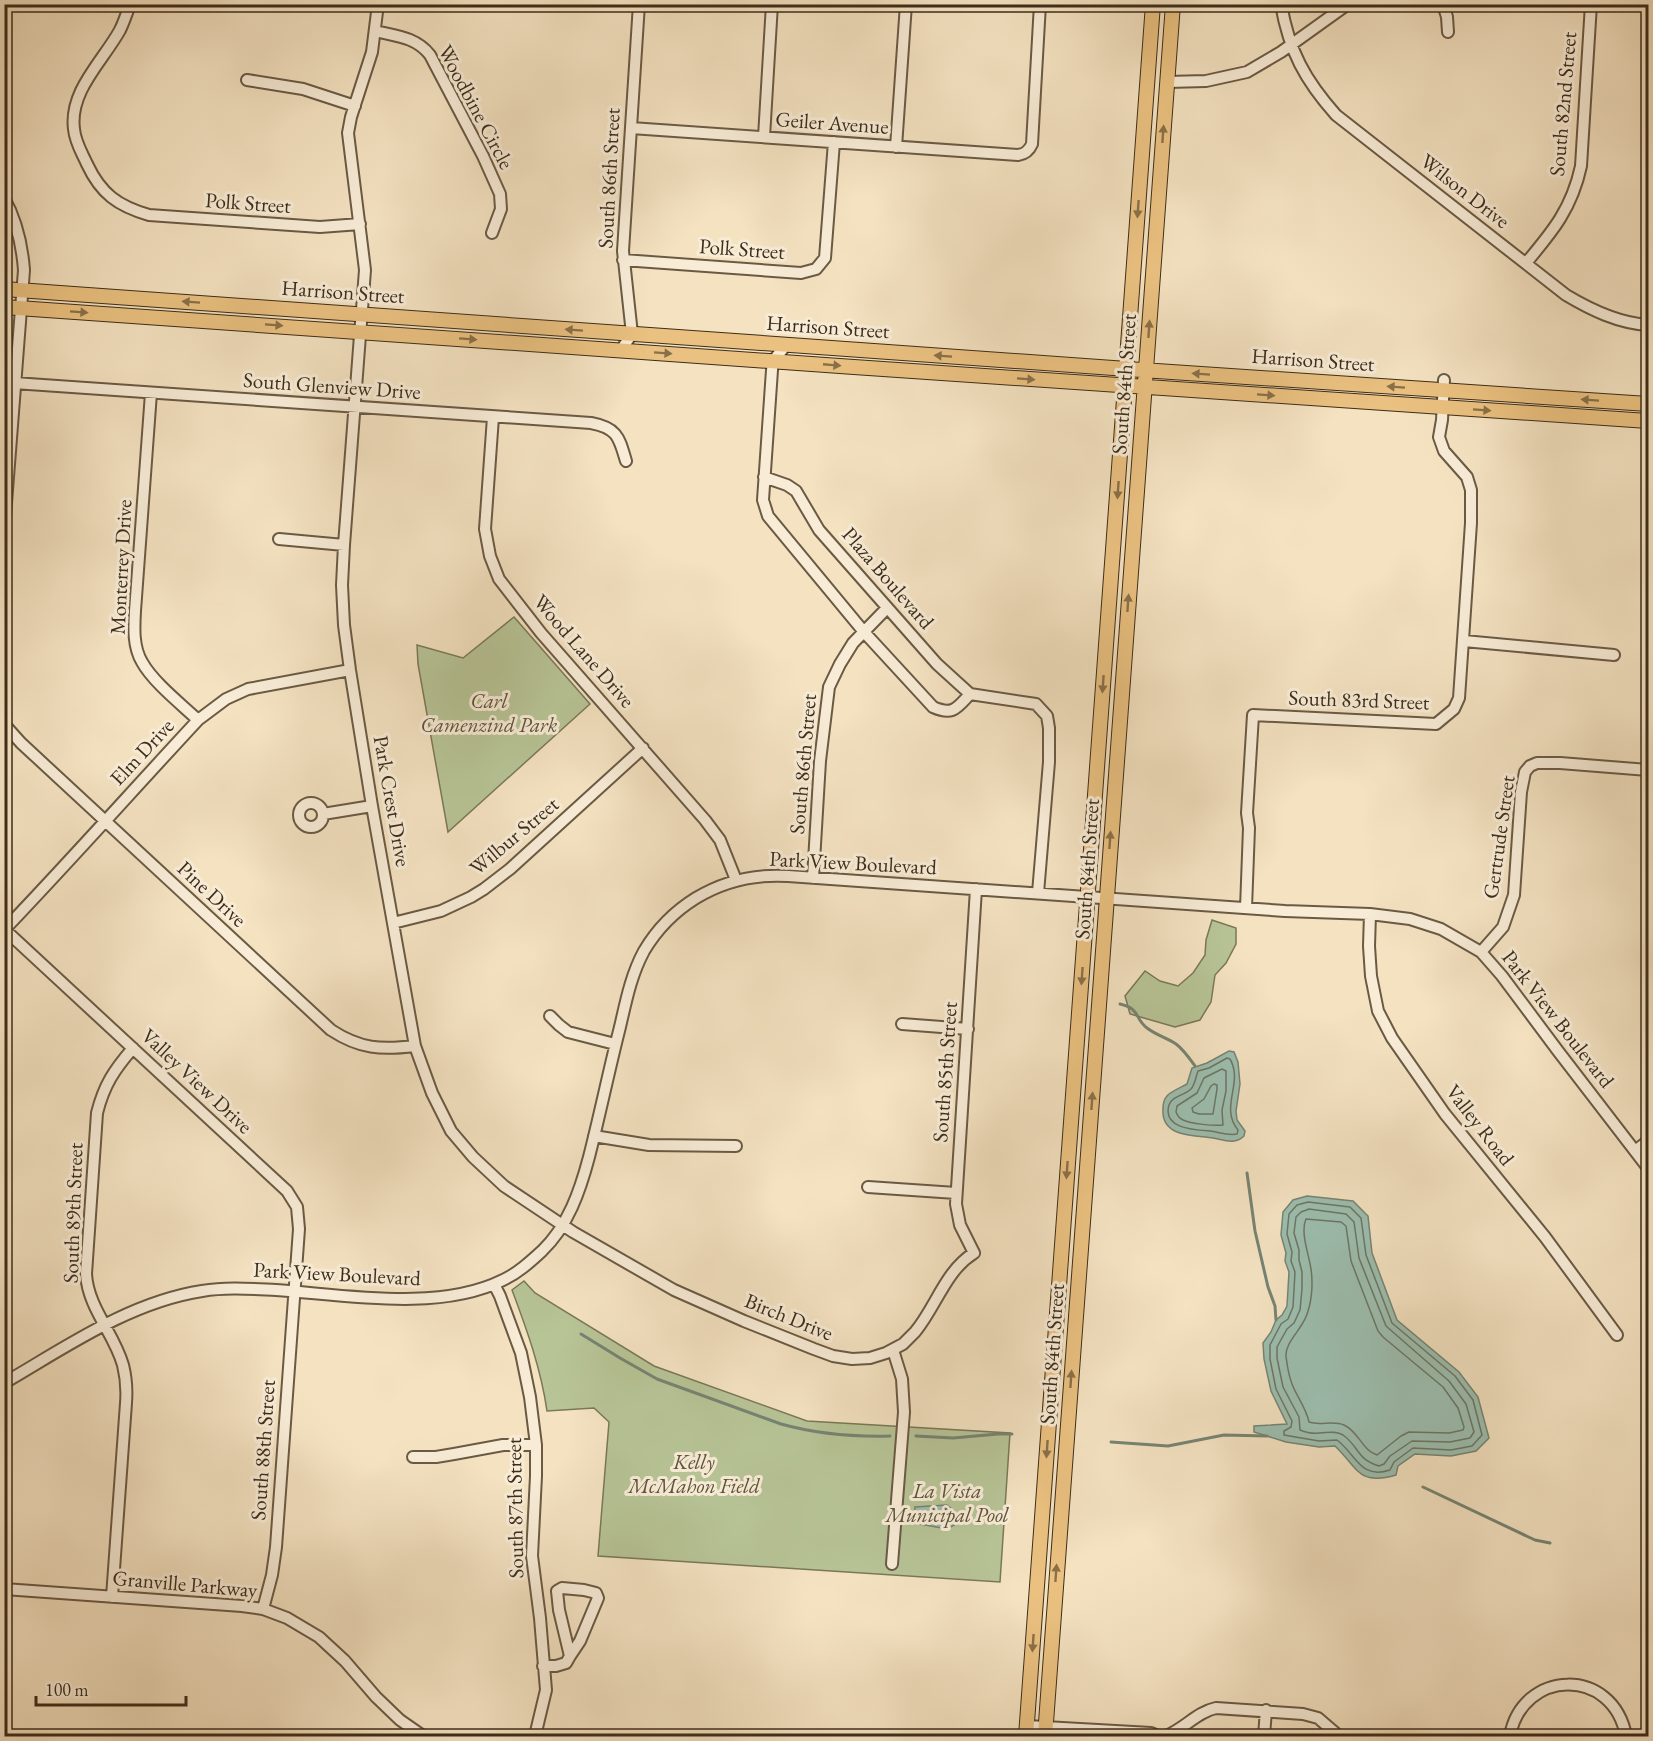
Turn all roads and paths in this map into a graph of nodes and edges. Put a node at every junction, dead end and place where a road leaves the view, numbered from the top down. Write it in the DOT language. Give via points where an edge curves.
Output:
graph roads {
  1 [pos="130,4"];
  2 [pos="378,4"];
  3 [pos="639,4"];
  4 [pos="772,4"];
  5 [pos="906,4"];
  6 [pos="1040,4"];
  7 [pos="1154,4"];
  8 [pos="1161,4"];
  9 [pos="1173,4"];
  10 [pos="1281,4"];
  11 [pos="1347,4"];
  12 [pos="1443,4"];
  13 [pos="1592,4"];
  14 [pos="375,31"];
  15 [pos="1448,32"];
  16 [pos="1291,44"];
  17 [pos="247,80"];
  18 [pos="1167,82"];
  19 [pos="355,106"];
  20 [pos="631,128"];
  21 [pos="764,137"];
  22 [pos="834,142"];
  23 [pos="896,147"];
  24 [pos="4,198"];
  25 [pos="360,224"];
  26 [pos="492,232"];
  27 [pos="624,260"];
  28 [pos="1526,263"];
  29 [pos="4,289"];
  30 [pos="22,299"];
  31 [pos="4,307"];
  32 [pos="362,323"];
  33 [pos="1648,325"];
  34 [pos="632,334"];
  35 [pos="786,345"];
  36 [pos="621,350"];
  37 [pos="773,361"];
  38 [pos="1127,369"];
  39 [pos="1146,370"];
  40 [pos="14,383"];
  41 [pos="1125,385"];
  42 [pos="1444,385"];
  43 [pos="1145,387"];
  44 [pos="151,393"];
  45 [pos="1648,404"];
  46 [pos="356,407"];
  47 [pos="1443,407"];
  48 [pos="493,417"];
  49 [pos="1648,421"];
  50 [pos="626,461"];
  51 [pos="764,477"];
  52 [pos="4,529"];
  53 [pos="279,539"];
  54 [pos="344,544"];
  55 [pos="887,608"];
  56 [pos="864,632"];
  57 [pos="1464,641"];
  58 [pos="1614,655"];
  59 [pos="350,670"];
  60 [pos="970,694"];
  61 [pos="198,720"];
  62 [pos="4,724"];
  63 [pos="643,748"];
  64 [pos="1648,770"];
  65 [pos="372,806"];
  66 [pos="323,814"];
  67 [pos="105,820"];
  68 [pos="813,878"];
  69 [pos="736,880"];
  70 [pos="976,889"];
  71 [pos="1038,893"];
  72 [pos="1088,897"];
  73 [pos="1106,898"];
  74 [pos="1246,908"];
  75 [pos="1370,915"];
  76 [pos="393,923"];
  77 [pos="5,930"];
  78 [pos="1481,952"];
  79 [pos="550,1016"];
  80 [pos="902,1024"];
  81 [pos="968,1029"];
  82 [pos="615,1044"];
  83 [pos="415,1046"];
  84 [pos="133,1048"];
  85 [pos="594,1136"];
  86 [pos="1648,1141"];
  87 [pos="736,1146"];
  88 [pos="1635,1150"];
  89 [pos="1648,1168"];
  90 [pos="867,1187"];
  91 [pos="956,1193"];
  92 [pos="562,1225"];
  93 [pos="975,1254"];
  94 [pos="494,1284"];
  95 [pos="294,1292"];
  96 [pos="104,1325"];
  97 [pos="1617,1335"];
  98 [pos="893,1350"];
  99 [pos="4,1383"];
  100 [pos="536,1445"];
  101 [pos="413,1457"];
  102 [pos="892,1564"];
  103 [pos="4,1589"];
  104 [pos="112,1598"];
  105 [pos="263,1609"];
  106 [pos="570,1656"];
  107 [pos="543,1666"];
  108 [pos="1266,1710"];
  109 [pos="1026,1731"];
  110 [pos="1045,1732"];
  111 [pos="423,1737"];
  112 [pos="535,1737"];
  113 [pos="1158,1737"];
  114 [pos="1166,1737"];
  115 [pos="1264,1737"];
  116 [pos="1340,1737"];
  117 [pos="1510,1737"];
  118 [pos="1626,1737"];
  1 -- 25 [label="street, Polk Street" via="120,30 76,101 73,119 76,138 92,174 108,195 135,211 160,216 309,227"];
  2 -- 14 [label="street"];
  3 -- 20 [label="street, South 86th Street"];
  4 -- 21 [label="street"];
  5 -- 23 [label="street"];
  6 -- 23 [label="street, Geiler Avenue" via="1032,144 1028,151 1018,155"];
  7 -- 38 [label="main road, South 84th Street, one-way"];
  8 -- 18 [label="main road" via="1158,67"];
  9 -- 18 [label="main road, South 84th Street"];
  10 -- 16 [label="street, Wilson Drive"];
  11 -- 16 [label="street"];
  12 -- 15 [label="street"];
  13 -- 28 [label="street, South 82nd Street" via="1577,183 1561,219"];
  14 -- 19 [label="street"];
  14 -- 26 [label="street, Woodbine Circle" via="407,38 430,55 500,194 501,209"];
  16 -- 18 [label="street" via="1246,72 1206,81"];
  16 -- 28 [label="street, Wilson Drive" via="1304,74 1336,115"];
  17 -- 19 [label="street" via="303,89"];
  39 -- 18 [label="main road, South 84th Street, one-way"];
  19 -- 25 [label="street" via="348,141"];
  20 -- 21 [label="street, Geiler Avenue"];
  20 -- 27 [label="street, South 86th Street"];
  21 -- 22 [label="street, Geiler Avenue"];
  22 -- 23 [label="street, Geiler Avenue"];
  22 -- 27 [label="street, Polk Street" via="825,258 812,271"];
  24 -- 30 [label="street" via="21,243"];
  25 -- 32 [label="street" via="365,270"];
  27 -- 34 [label="street, South 86th Street"];
  28 -- 33 [label="street, Wilson Drive" via="1580,304 1614,318"];
  29 -- 30 [label="main road, Harrison Street"];
  30 -- 31 [label="main road, Harrison Street"];
  30 -- 32 [label="main road, Harrison Street"];
  30 -- 40 [label="street"];
  34 -- 32 [label="main road, Harrison Street, one-way"];
  32 -- 36 [label="main road, Harrison Street, one-way"];
  32 -- 46 [label="street, Park Crest Drive"];
  34 -- 35 [label="main road, Harrison Street"];
  34 -- 36 [label="street"];
  35 -- 37 [label="street"];
  38 -- 35 [label="main road, Harrison Street, one-way"];
  36 -- 37 [label="main road, Harrison Street, one-way"];
  37 -- 41 [label="main road, Harrison Street, one-way"];
  37 -- 51 [label="street"];
  38 -- 39 [label="main road, Harrison Street"];
  38 -- 41 [label="main road, South 84th Street"];
  42 -- 39 [label="main road, Harrison Street, one-way"];
  39 -- 43 [label="main road, South 84th Street"];
  40 -- 44 [label="street, South Glenview Drive"];
  40 -- 52 [label="street"];
  41 -- 43 [label="main road, Harrison Street"];
  41 -- 72 [label="main road, South 84th Street, one-way"];
  45 -- 42 [label="main road, Harrison Street, one-way"];
  42 -- 47 [label="street, South 83rd Street"];
  43 -- 47 [label="main road, Harrison Street, one-way"];
  73 -- 43 [label="main road, South 84th Street, one-way"];
  44 -- 46 [label="street, South Glenview Drive"];
  44 -- 61 [label="street, Monterrey Drive" via="135,639 148,671"];
  46 -- 48 [label="street, South Glenview Drive"];
  46 -- 54 [label="street, Park Crest Drive"];
  47 -- 49 [label="main road, Harrison Street, one-way"];
  47 -- 57 [label="street, South 83rd Street" via="1439,437 1442,446 1467,477 1471,490"];
  48 -- 50 [label="street, South Glenview Drive" via="603,426 616,434"];
  48 -- 63 [label="street, Wood Lane Drive" via="485,529 496,573 541,633"];
  51 -- 55 [label="street, Plaza Boulevard" via="796,491 819,530"];
  51 -- 56 [label="street" via="763,500 768,516"];
  53 -- 54 [label="street"];
  54 -- 59 [label="street, Park Crest Drive" via="342,585"];
  55 -- 56 [label="street, South 86th Street"];
  55 -- 60 [label="street, Plaza Boulevard"];
  56 -- 60 [label="street" via="933,707 945,712 956,710"];
  56 -- 68 [label="street, South 86th Street" via="853,643 829,687"];
  57 -- 58 [label="street"];
  57 -- 74 [label="street, South 83rd Street" via="1460,698 1454,709 1436,724 1253,715"];
  59 -- 61 [label="street, Elm Drive" via="248,689 226,699"];
  59 -- 65 [label="street, Park Crest Drive"];
  60 -- 71 [label="street" via="1036,704 1047,716 1049,762"];
  61 -- 67 [label="street, Elm Drive"];
  62 -- 67 [label="street, Pine Drive"];
  63 -- 69 [label="street, Wood Lane Drive" via="720,840"];
  63 -- 76 [label="street, Wilbur Street" via="484,889 441,911"];
  64 -- 78 [label="street, Gertrude Street" via="1560,763 1530,766 1521,792 1514,895 1503,927"];
  65 -- 66 [label="street"];
  65 -- 76 [label="street, Park Crest Drive"];
  67 -- 77 [label="street, Elm Drive"];
  67 -- 83 [label="street, Pine Drive" via="331,1030 371,1047"];
  68 -- 69 [label="street, Park View Boulevard"];
  68 -- 70 [label="street, Park View Boulevard"];
  69 -- 82 [label="street, Park View Boulevard" via="684,906 650,943 633,977"];
  70 -- 71 [label="street, Park View Boulevard"];
  70 -- 81 [label="street, South 85th Street"];
  71 -- 72 [label="street, Park View Boulevard"];
  72 -- 73 [label="street, Park View Boulevard"];
  72 -- 109 [label="main road, South 84th Street, one-way"];
  73 -- 74 [label="street, Park View Boulevard"];
  110 -- 73 [label="main road, South 84th Street, one-way"];
  74 -- 75 [label="street, Park View Boulevard"];
  75 -- 78 [label="street, Park View Boulevard" via="1410,919 1441,929"];
  75 -- 97 [label="street, Valley Road" via="1371,976 1378,1011 1392,1038 1445,1113 1545,1237"];
  76 -- 83 [label="street, Park Crest Drive"];
  77 -- 84 [label="street, Valley View Drive"];
  78 -- 88 [label="street, Park View Boulevard"];
  79 -- 82 [label="street" via="568,1032"];
  80 -- 81 [label="street"];
  81 -- 91 [label="street, South 85th Street"];
  82 -- 85 [label="street, Park View Boulevard"];
  83 -- 92 [label="street, Park Crest Drive" via="451,1131 504,1186"];
  84 -- 95 [label="street, Valley View Drive" via="291,1196 299,1221"];
  84 -- 96 [label="street, South 89th Street" via="105,1087 96,1122 86,1274 91,1298"];
  85 -- 87 [label="street" via="649,1145"];
  85 -- 92 [label="street, Park View Boulevard" via="584,1176"];
  86 -- 88 [label="street"];
  88 -- 89 [label="street, Park View Boulevard"];
  90 -- 91 [label="street"];
  91 -- 93 [label="street, South 85th Street" via="962,1231"];
  92 -- 94 [label="street, Park View Boulevard" via="532,1260"];
  92 -- 98 [label="street, Birch Drive" via="675,1290 804,1346 852,1359"];
  93 -- 98 [label="street, Birch Drive" via="953,1272 915,1332"];
  94 -- 95 [label="street, Park View Boulevard" via="456,1295 412,1300"];
  94 -- 100 [label="street, South 87th Street" via="521,1353"];
  95 -- 96 [label="street, Park View Boulevard" via="240,1288 202,1291 157,1301"];
  95 -- 105 [label="street, South 88th Street" via="276,1547"];
  96 -- 99 [label="street, Park View Boulevard"];
  96 -- 104 [label="street, South 89th Street" via="123,1366 127,1392"];
  98 -- 102 [label="street" via="902,1379 904,1412"];
  100 -- 101 [label="street" via="503,1445 436,1457"];
  100 -- 107 [label="street, South 87th Street" via="532,1556"];
  103 -- 104 [label="street, Granville Parkway"];
  104 -- 105 [label="street, Granville Parkway"];
  105 -- 111 [label="street, Granville Parkway" via="319,1637 376,1697"];
  106 -- 106 [label="street" via="598,1598 596,1593 562,1588 557,1592 559,1610"];
  106 -- 107 [label="street" via="566,1663"];
  107 -- 112 [label="street, South 87th Street" via="546,1690"];
  108 -- 114 [label="street" via="1209,1709"];
  108 -- 115 [label="street"];
  108 -- 116 [label="street" via="1318,1718"];
  109 -- 110 [label="street"];
  110 -- 113 [label="street" via="1151,1733"];
  117 -- 118 [label="street" via="1516,1717 1529,1700 1566,1683 1588,1687 1606,1699 1620,1715"];
}
